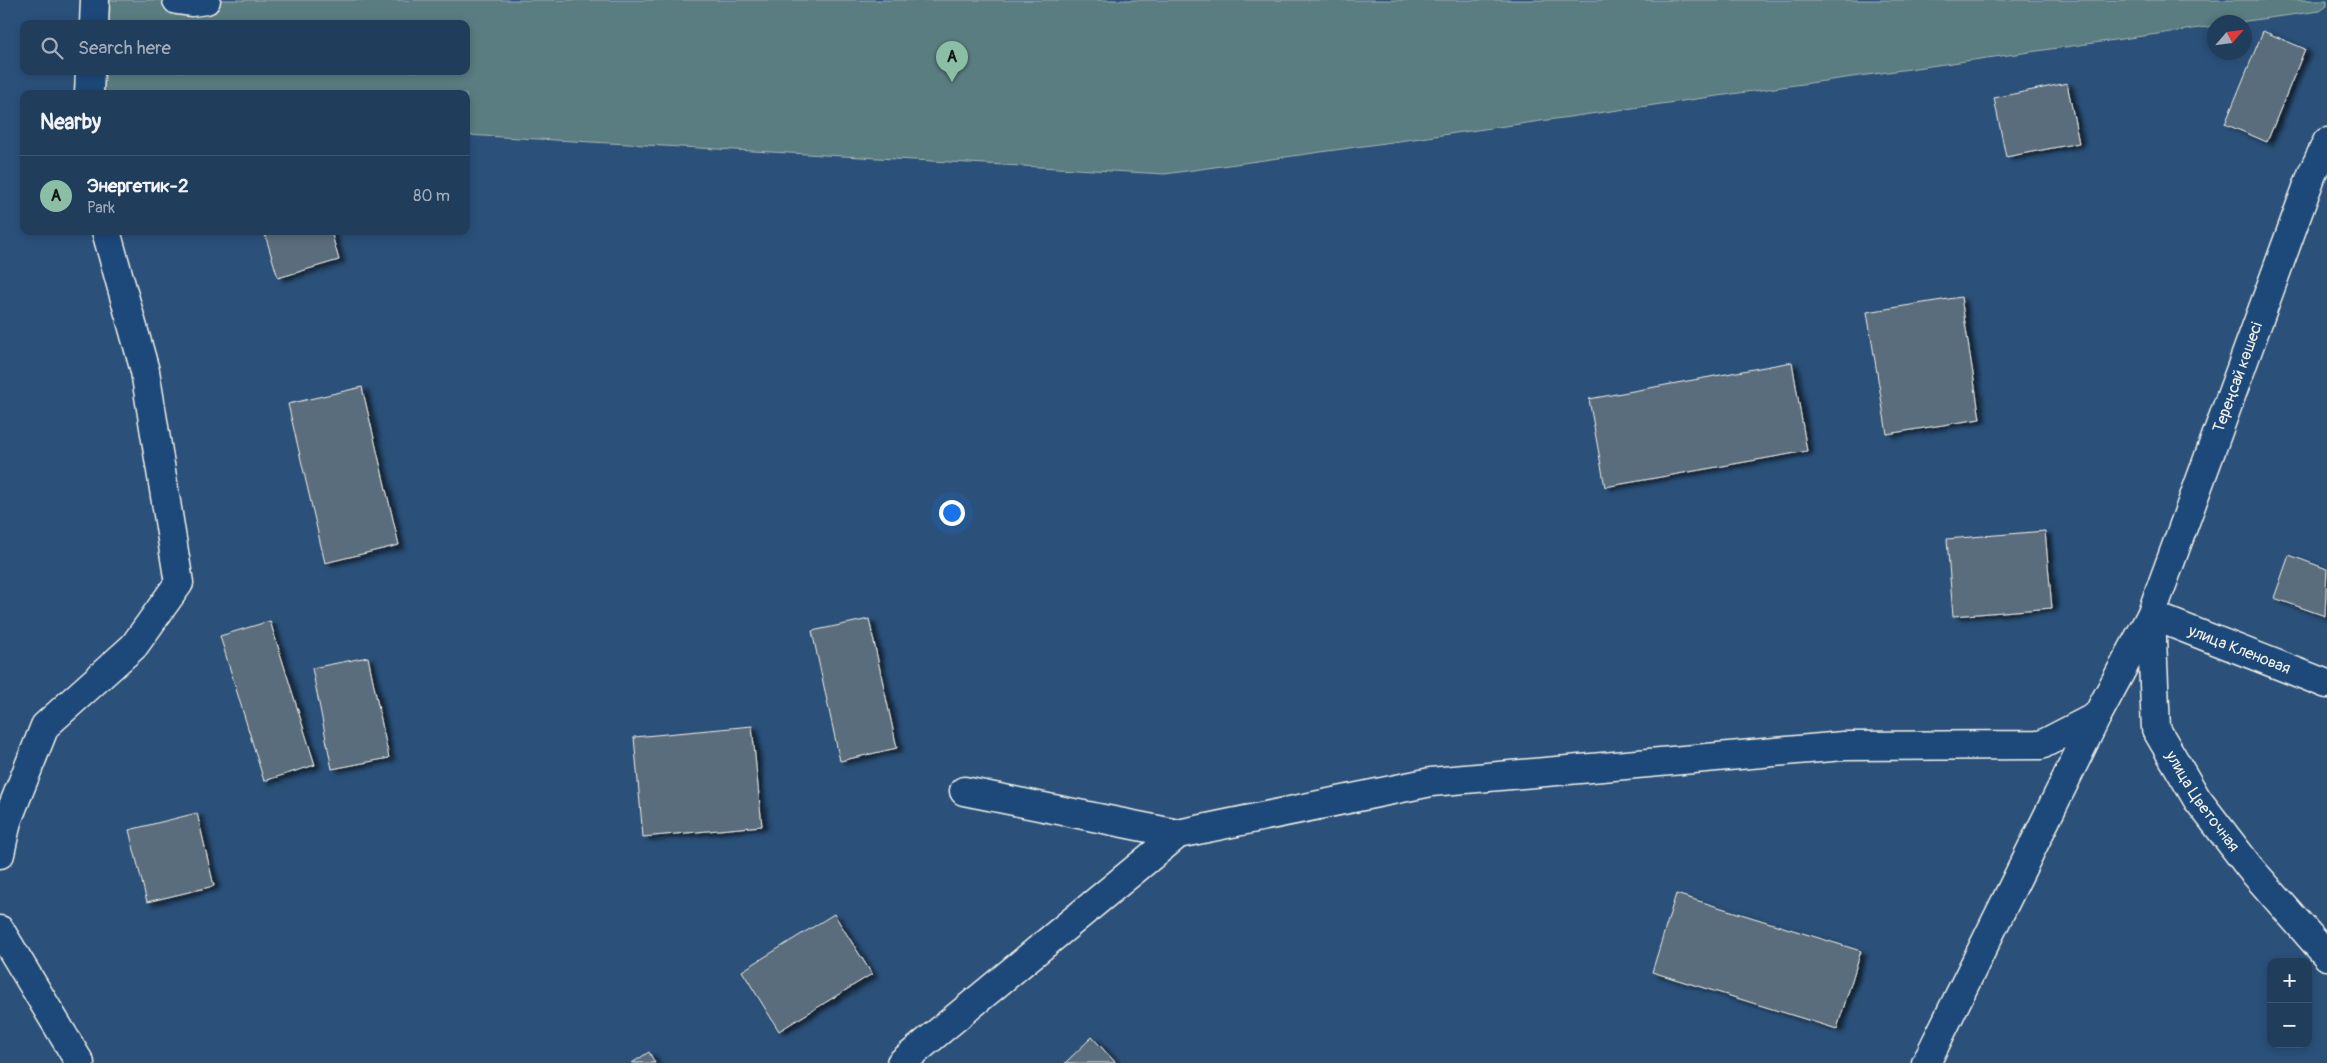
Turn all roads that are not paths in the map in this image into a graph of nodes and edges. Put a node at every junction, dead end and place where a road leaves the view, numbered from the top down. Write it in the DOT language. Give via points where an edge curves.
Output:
graph roads {
  1 [pos="95,0"];
  2 [pos="177,0"];
  3 [pos="206,0"];
  4 [pos="94,20"];
  5 [pos="90,75"];
  6 [pos="89,90"];
  7 [pos="2327,142"];
  8 [pos="2319,176"];
  9 [pos="107,235"];
  10 [pos="2151,615"];
  11 [pos="2327,684"];
  12 [pos="2097,716"];
  13 [pos="964,791"];
  14 [pos="1178,834"];
  15 [pos="0,854"];
  16 [pos="0,930"];
  17 [pos="2327,956"];
  18 [pos="80,1063"];
  19 [pos="901,1063"];
  20 [pos="1926,1063"];
  1 -- 4 [label="street"];
  2 -- 3 [label="street"];
  5 -- 6 [label="street"];
  7 -- 8 [label="street, Тереңсай көшесі"];
  8 -- 10 [label="street, Тереңсай көшесі"];
  9 -- 15 [label="street" via="145,371 179,583 134,646 45,726 7,821"];
  10 -- 11 [label="street, улица Кленовая"];
  10 -- 12 [label="street"];
  10 -- 17 [label="street, улица Цветочная" via="2156,729 2197,800 2250,868"];
  12 -- 14 [label="street" via="2041,746 1843,746 1430,782"];
  12 -- 20 [label="street"];
  13 -- 14 [label="street"];
  14 -- 19 [label="street"];
  16 -- 18 [label="street"];
}
